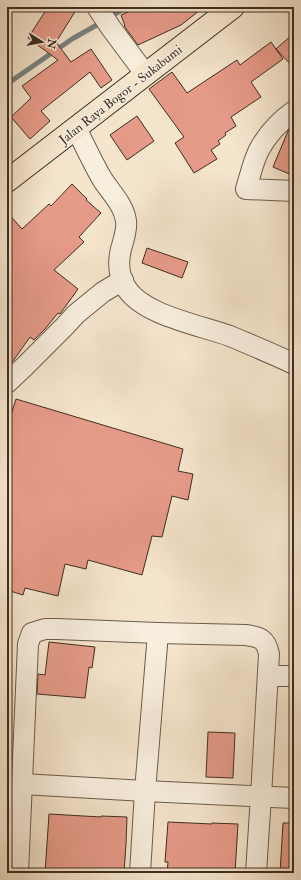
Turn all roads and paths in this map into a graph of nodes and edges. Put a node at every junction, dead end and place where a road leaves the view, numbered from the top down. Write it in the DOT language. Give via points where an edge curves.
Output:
graph roads {
  1 [pos="233,7"];
  2 [pos="103,16"];
  3 [pos="146,75"];
  4 [pos="294,111"];
  5 [pos="76,128"];
  6 [pos="7,181"];
  7 [pos="294,191"];
  8 [pos="123,280"];
  9 [pos="294,364"];
  10 [pos="7,383"];
  11 [pos="158,633"];
  12 [pos="268,676"];
  13 [pos="294,676"];
  14 [pos="22,784"];
  15 [pos="145,791"];
  16 [pos="261,796"];
  17 [pos="294,798"];
  18 [pos="18,873"];
  19 [pos="140,873"];
  20 [pos="256,873"];
  1 -- 3 [label="highway, Jalan Raya Bogor - Sukabumi"];
  2 -- 3 [label="street"];
  3 -- 5 [label="highway, Jalan Raya Bogor - Sukabumi"];
  4 -- 7 [label="street" via="266,138 259,150 246,189"];
  5 -- 6 [label="highway, Jalan Raya Bogor - Sukabumi"];
  5 -- 8 [label="street" via="125,216 127,223 119,263"];
  8 -- 9 [label="street" via="136,299 151,309 229,336"];
  8 -- 10 [label="street" via="76,314"];
  11 -- 12 [label="street" via="254,636 264,640 268,647"];
  11 -- 14 [label="street" via="45,629 32,633 28,648"];
  11 -- 15 [label="street"];
  12 -- 13 [label="street"];
  12 -- 16 [label="street"];
  14 -- 15 [label="street"];
  14 -- 18 [label="street"];
  15 -- 16 [label="street"];
  15 -- 19 [label="street"];
  16 -- 17 [label="street"];
  16 -- 20 [label="street"];
}
